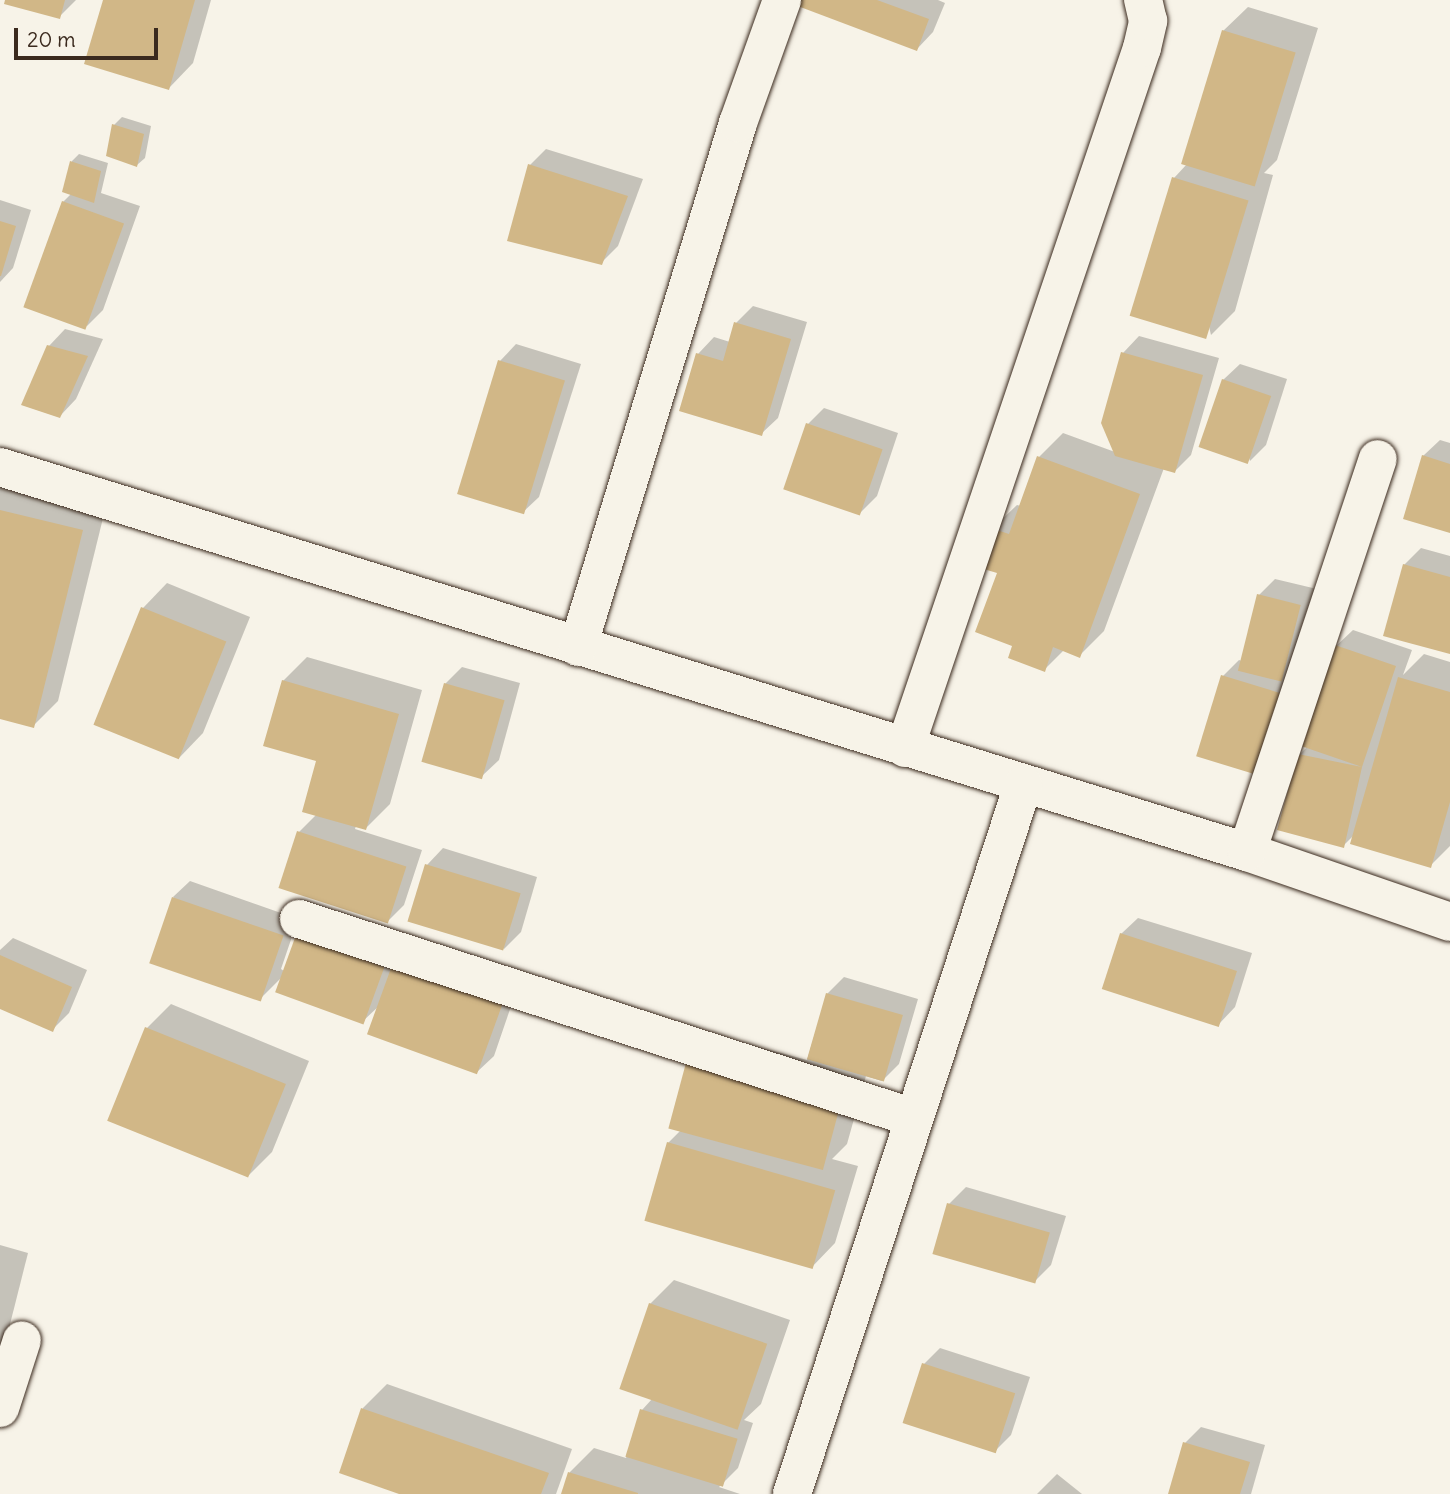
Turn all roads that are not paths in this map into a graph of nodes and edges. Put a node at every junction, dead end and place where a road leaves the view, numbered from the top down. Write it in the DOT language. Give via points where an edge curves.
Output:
graph roads {
  1 [pos="782,0"];
  2 [pos="1143,0"];
  3 [pos="1378,459"];
  4 [pos="0,467"];
  5 [pos="578,647"];
  6 [pos="905,748"];
  7 [pos="1023,785"];
  8 [pos="1247,852"];
  9 [pos="299,919"];
  10 [pos="1450,922"];
  11 [pos="914,1118"];
  12 [pos="22,1340"];
  13 [pos="0,1408"];
  14 [pos="792,1494"];
  1 -- 5 [label="street" via="738,123"];
  2 -- 6 [label="street" via="1148,21 1142,48"];
  3 -- 8 [label="street"];
  4 -- 5 [label="street"];
  5 -- 6 [label="street"];
  6 -- 7 [label="street"];
  7 -- 8 [label="street"];
  7 -- 11 [label="street"];
  8 -- 10 [label="street"];
  9 -- 11 [label="street"];
  11 -- 14 [label="street"];
  12 -- 13 [label="street"];
}
